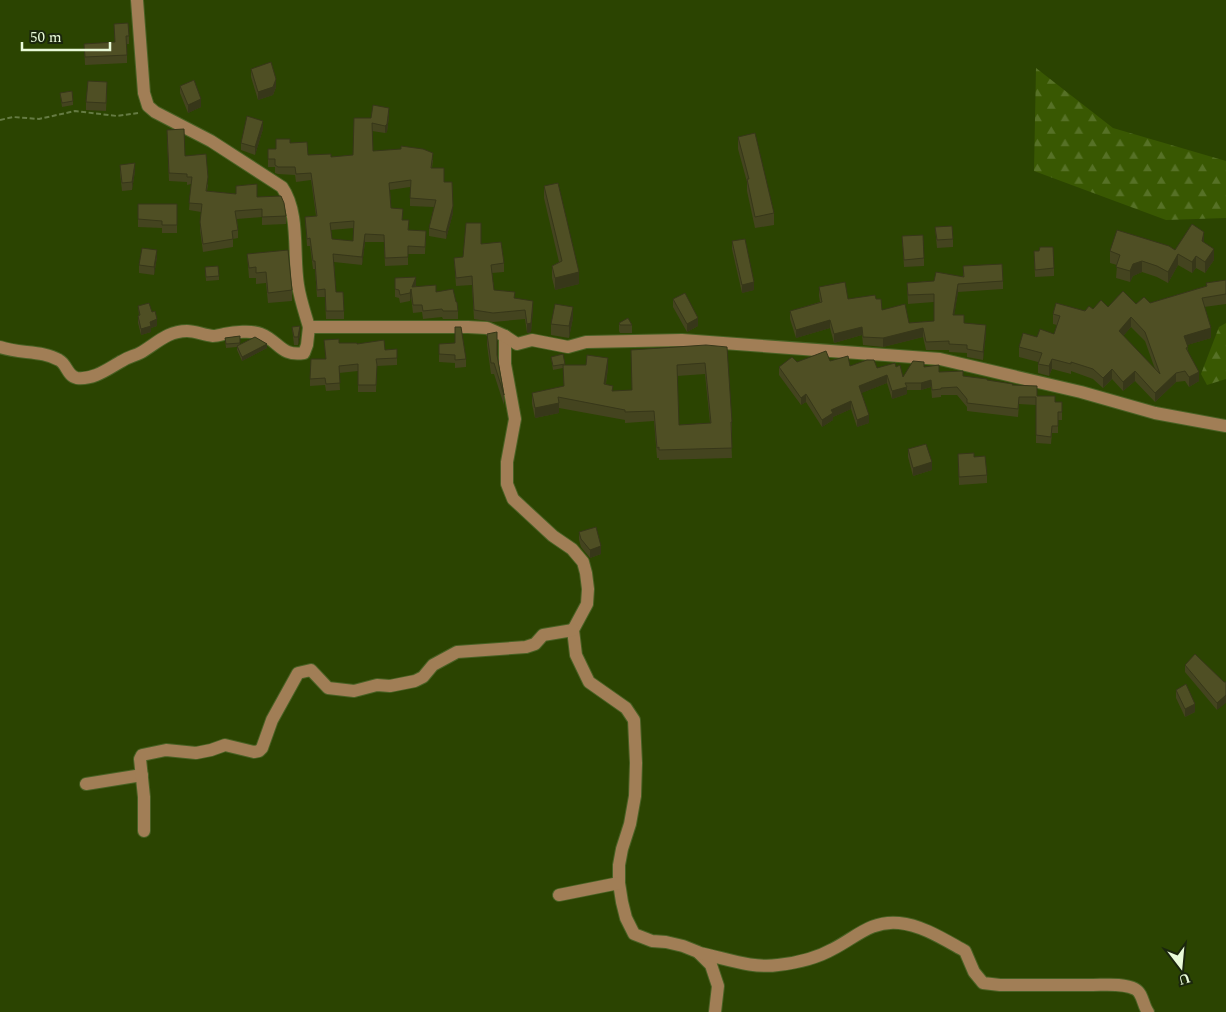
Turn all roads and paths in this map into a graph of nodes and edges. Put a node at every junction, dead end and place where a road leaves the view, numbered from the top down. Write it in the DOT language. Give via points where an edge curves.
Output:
graph roads {
  1 [pos="137,0"];
  2 [pos="152,109"];
  3 [pos="0,120"];
  4 [pos="309,327"];
  5 [pos="505,336"];
  6 [pos="0,347"];
  7 [pos="1226,426"];
  8 [pos="573,630"];
  9 [pos="142,775"];
  10 [pos="86,784"];
  11 [pos="144,831"];
  12 [pos="619,883"];
  13 [pos="559,895"];
  14 [pos="698,952"];
  15 [pos="715,1012"];
  16 [pos="1148,1012"];
  1 -- 2 [label="street" via="144,93"];
  2 -- 3 [label="path" via="120,116 75,110 39,119 13,117"];
  2 -- 4 [label="street" via="211,141 282,187 292,209 298,286"];
  4 -- 5 [label="street" via="468,327 487,328"];
  4 -- 6 [label="street" via="304,353 296,354 283,351 259,333 236,332 214,336 187,331 169,333 140,354 111,369 78,378 72,376 60,360"];
  5 -- 7 [label="street" via="517,344 532,340 568,347 586,342 682,340 940,359 1155,413"];
  5 -- 8 [label="street" via="505,364 515,419 507,462 507,484 513,499 583,562 587,604"];
  8 -- 9 [label="street" via="543,635 526,647 457,652 433,666 423,677 396,685 376,685 354,691 330,688 314,671 302,671 296,676 272,720 260,751 225,745 196,753 166,750 145,753 140,759"];
  8 -- 12 [label="street" via="576,655 589,682 626,708 634,720 635,796 619,865"];
  9 -- 10 [label="street"];
  9 -- 11 [label="street"];
  12 -- 13 [label="street"];
  12 -- 14 [label="street" via="626,918 634,934"];
  14 -- 15 [label="street" via="711,965 718,986"];
  14 -- 16 [label="street" via="748,964 776,966 832,950 858,932 880,924 898,923 918,928 965,951 983,983 1129,987 1136,989"];
}
